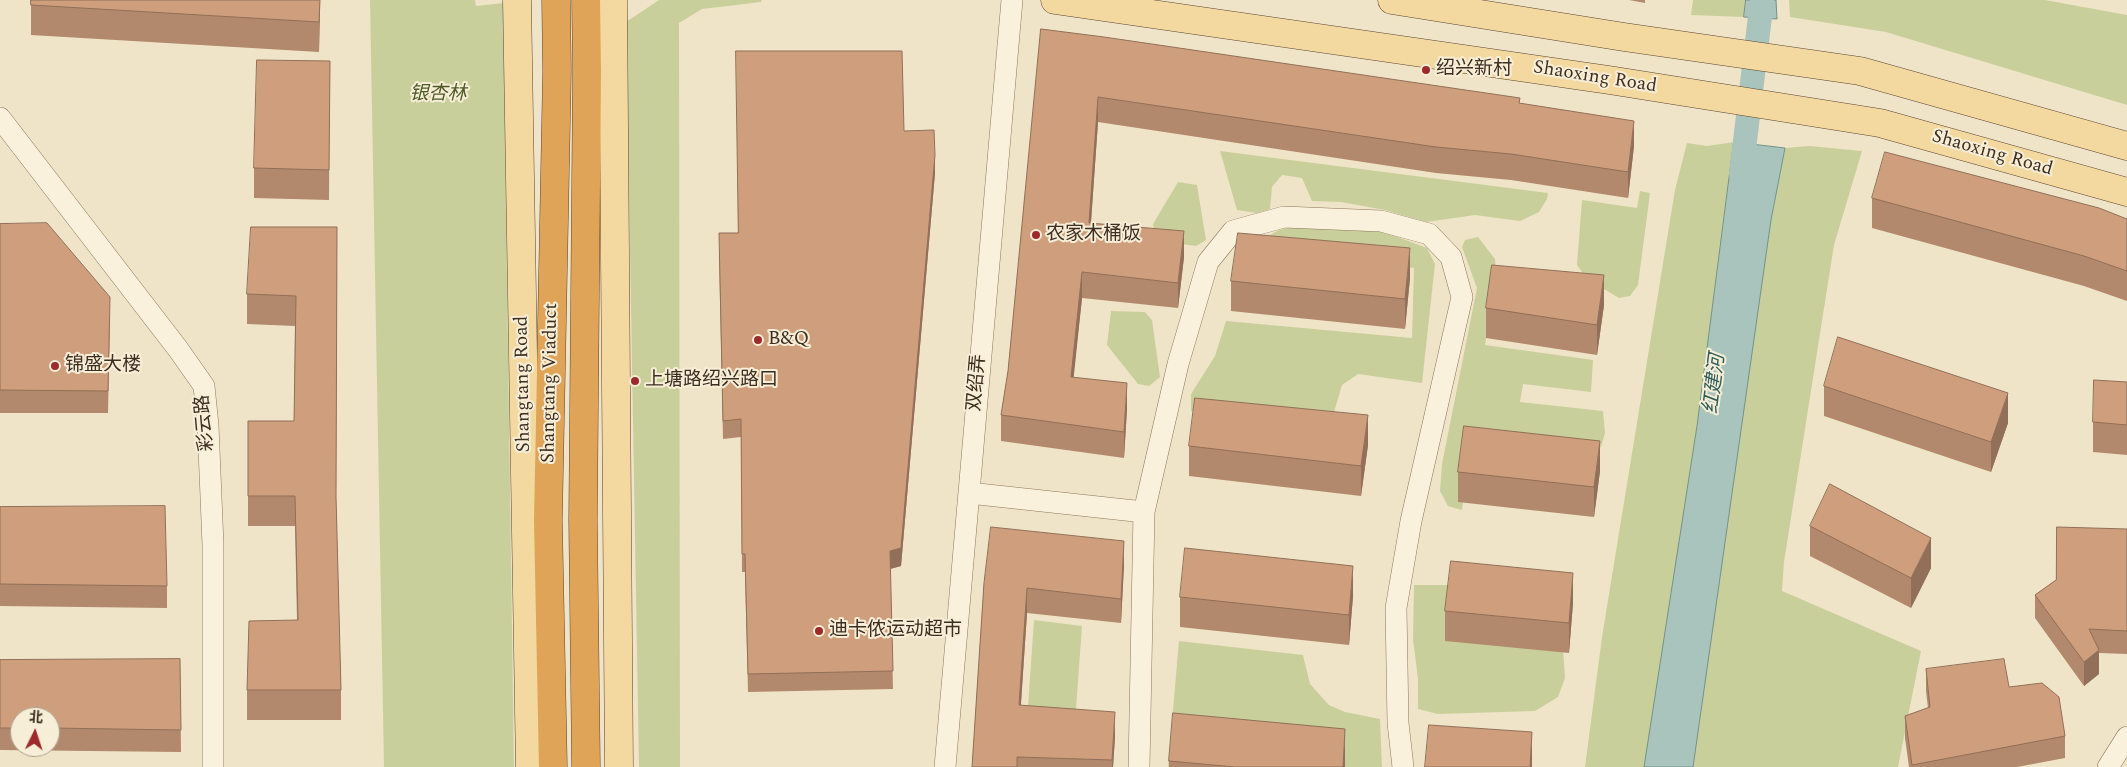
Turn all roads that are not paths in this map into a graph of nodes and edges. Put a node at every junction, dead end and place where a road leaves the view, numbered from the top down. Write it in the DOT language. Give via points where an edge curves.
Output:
graph roads {
  1 [pos="517,0"];
  2 [pos="556,0"];
  3 [pos="586,0"];
  4 [pos="613,0"];
  5 [pos="1012,0"];
  6 [pos="1055,0"];
  7 [pos="1392,0"];
  8 [pos="0,118"];
  9 [pos="2127,146"];
  10 [pos="2127,192"];
  11 [pos="969,493"];
  12 [pos="1144,512"];
  13 [pos="2127,737"];
  14 [pos="213,767"];
  15 [pos="530,767"];
  16 [pos="553,767"];
  17 [pos="586,767"];
  18 [pos="620,767"];
  19 [pos="945,767"];
  20 [pos="1139,767"];
  21 [pos="1402,767"];
  22 [pos="2108,767"];
  1 -- 15 [label="main road, Shangtang Road"];
  2 -- 16 [label="highway, Shangtang Viaduct" via="558,71 548,520"];
  3 -- 17 [label="highway, Shangtang Viaduct" via="583,520"];
  4 -- 18 [label="main road"];
  5 -- 11 [label="street, 双绍弄"];
  6 -- 10 [label="main road, Shaoxing Road" via="1880,123"];
  7 -- 9 [label="main road" via="1860,71"];
  8 -- 14 [label="street, 彩云路" via="204,386 214,545"];
  11 -- 12 [label="street"];
  11 -- 19 [label="street, 双绍弄"];
  12 -- 20 [label="street"];
  12 -- 21 [label="street" via="1178,364 1208,262 1233,231 1284,217 1381,221 1428,234 1451,258 1462,297 1411,521 1396,608"];
  13 -- 22 [label="street"];
}
